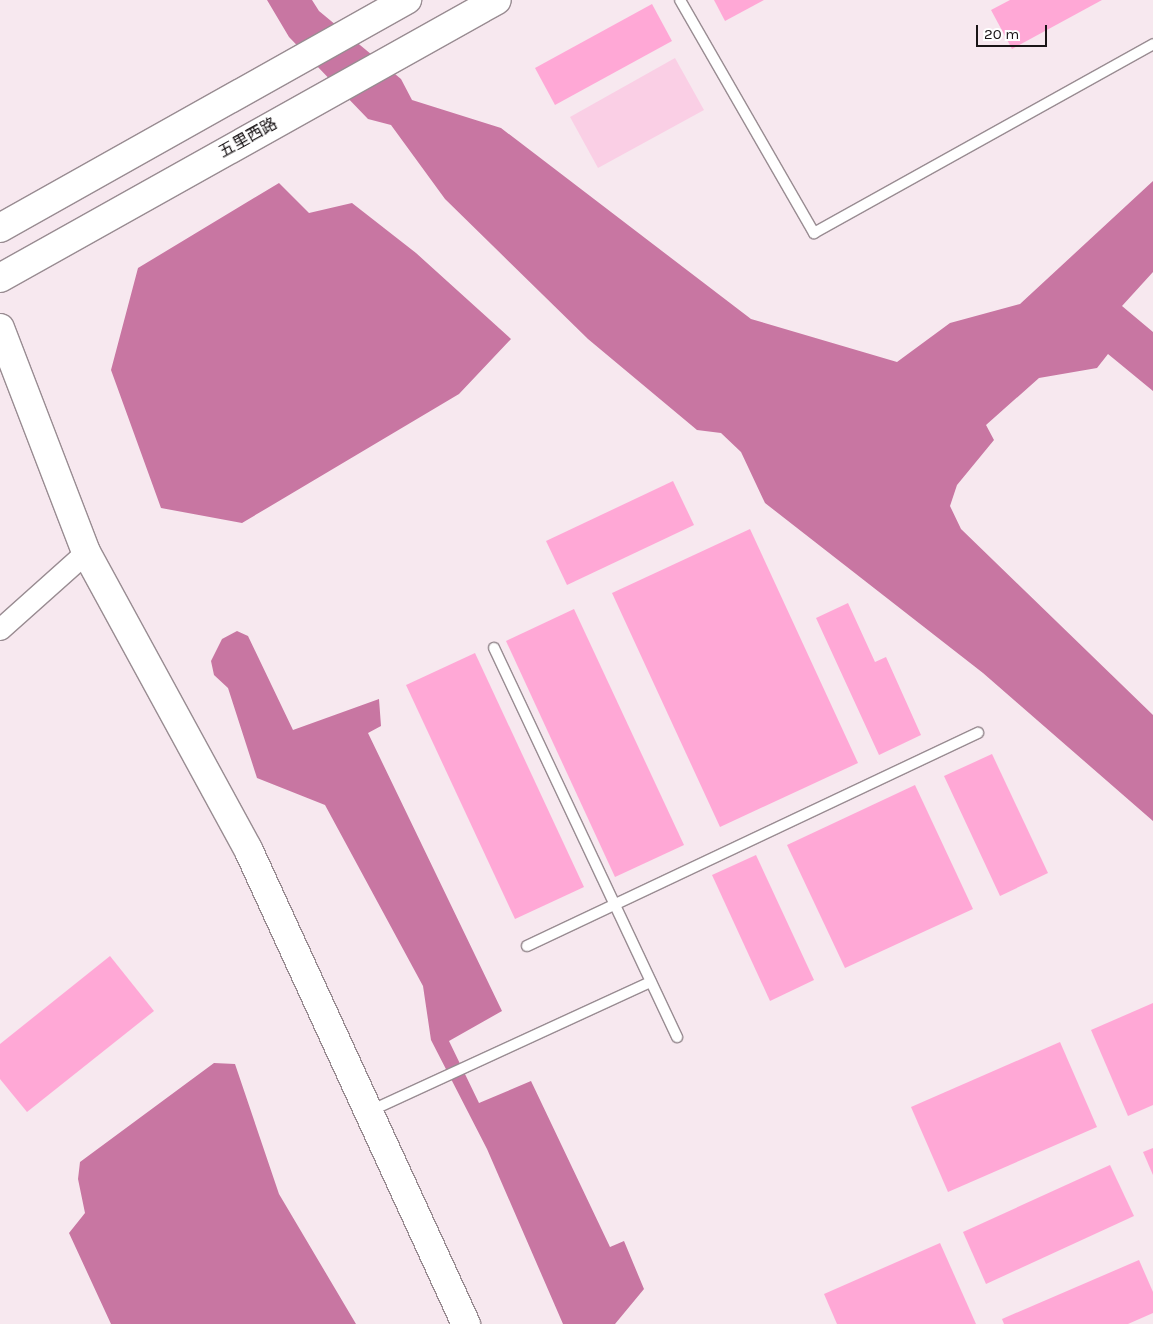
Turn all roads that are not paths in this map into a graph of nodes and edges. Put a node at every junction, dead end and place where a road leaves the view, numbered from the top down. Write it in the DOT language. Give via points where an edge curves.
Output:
graph roads {
  1 [pos="408,0"];
  2 [pos="497,0"];
  3 [pos="680,0"];
  4 [pos="1153,44"];
  5 [pos="0,228"];
  6 [pos="0,278"];
  7 [pos="0,328"];
  8 [pos="86,552"];
  9 [pos="0,629"];
  10 [pos="494,648"];
  11 [pos="978,733"];
  12 [pos="615,904"];
  13 [pos="527,946"];
  14 [pos="651,982"];
  15 [pos="677,1036"];
  16 [pos="369,1111"];
  17 [pos="466,1324"];
  1 -- 5 [label="main road"];
  2 -- 6 [label="main road, 五里西路"];
  3 -- 4 [label="lane" via="814,233"];
  7 -- 8 [label="main road"];
  8 -- 9 [label="street"];
  8 -- 16 [label="main road" via="248,849"];
  10 -- 12 [label="lane"];
  11 -- 12 [label="lane"];
  12 -- 13 [label="lane"];
  12 -- 14 [label="lane"];
  14 -- 15 [label="lane"];
  14 -- 16 [label="lane"];
  16 -- 17 [label="main road"];
}
